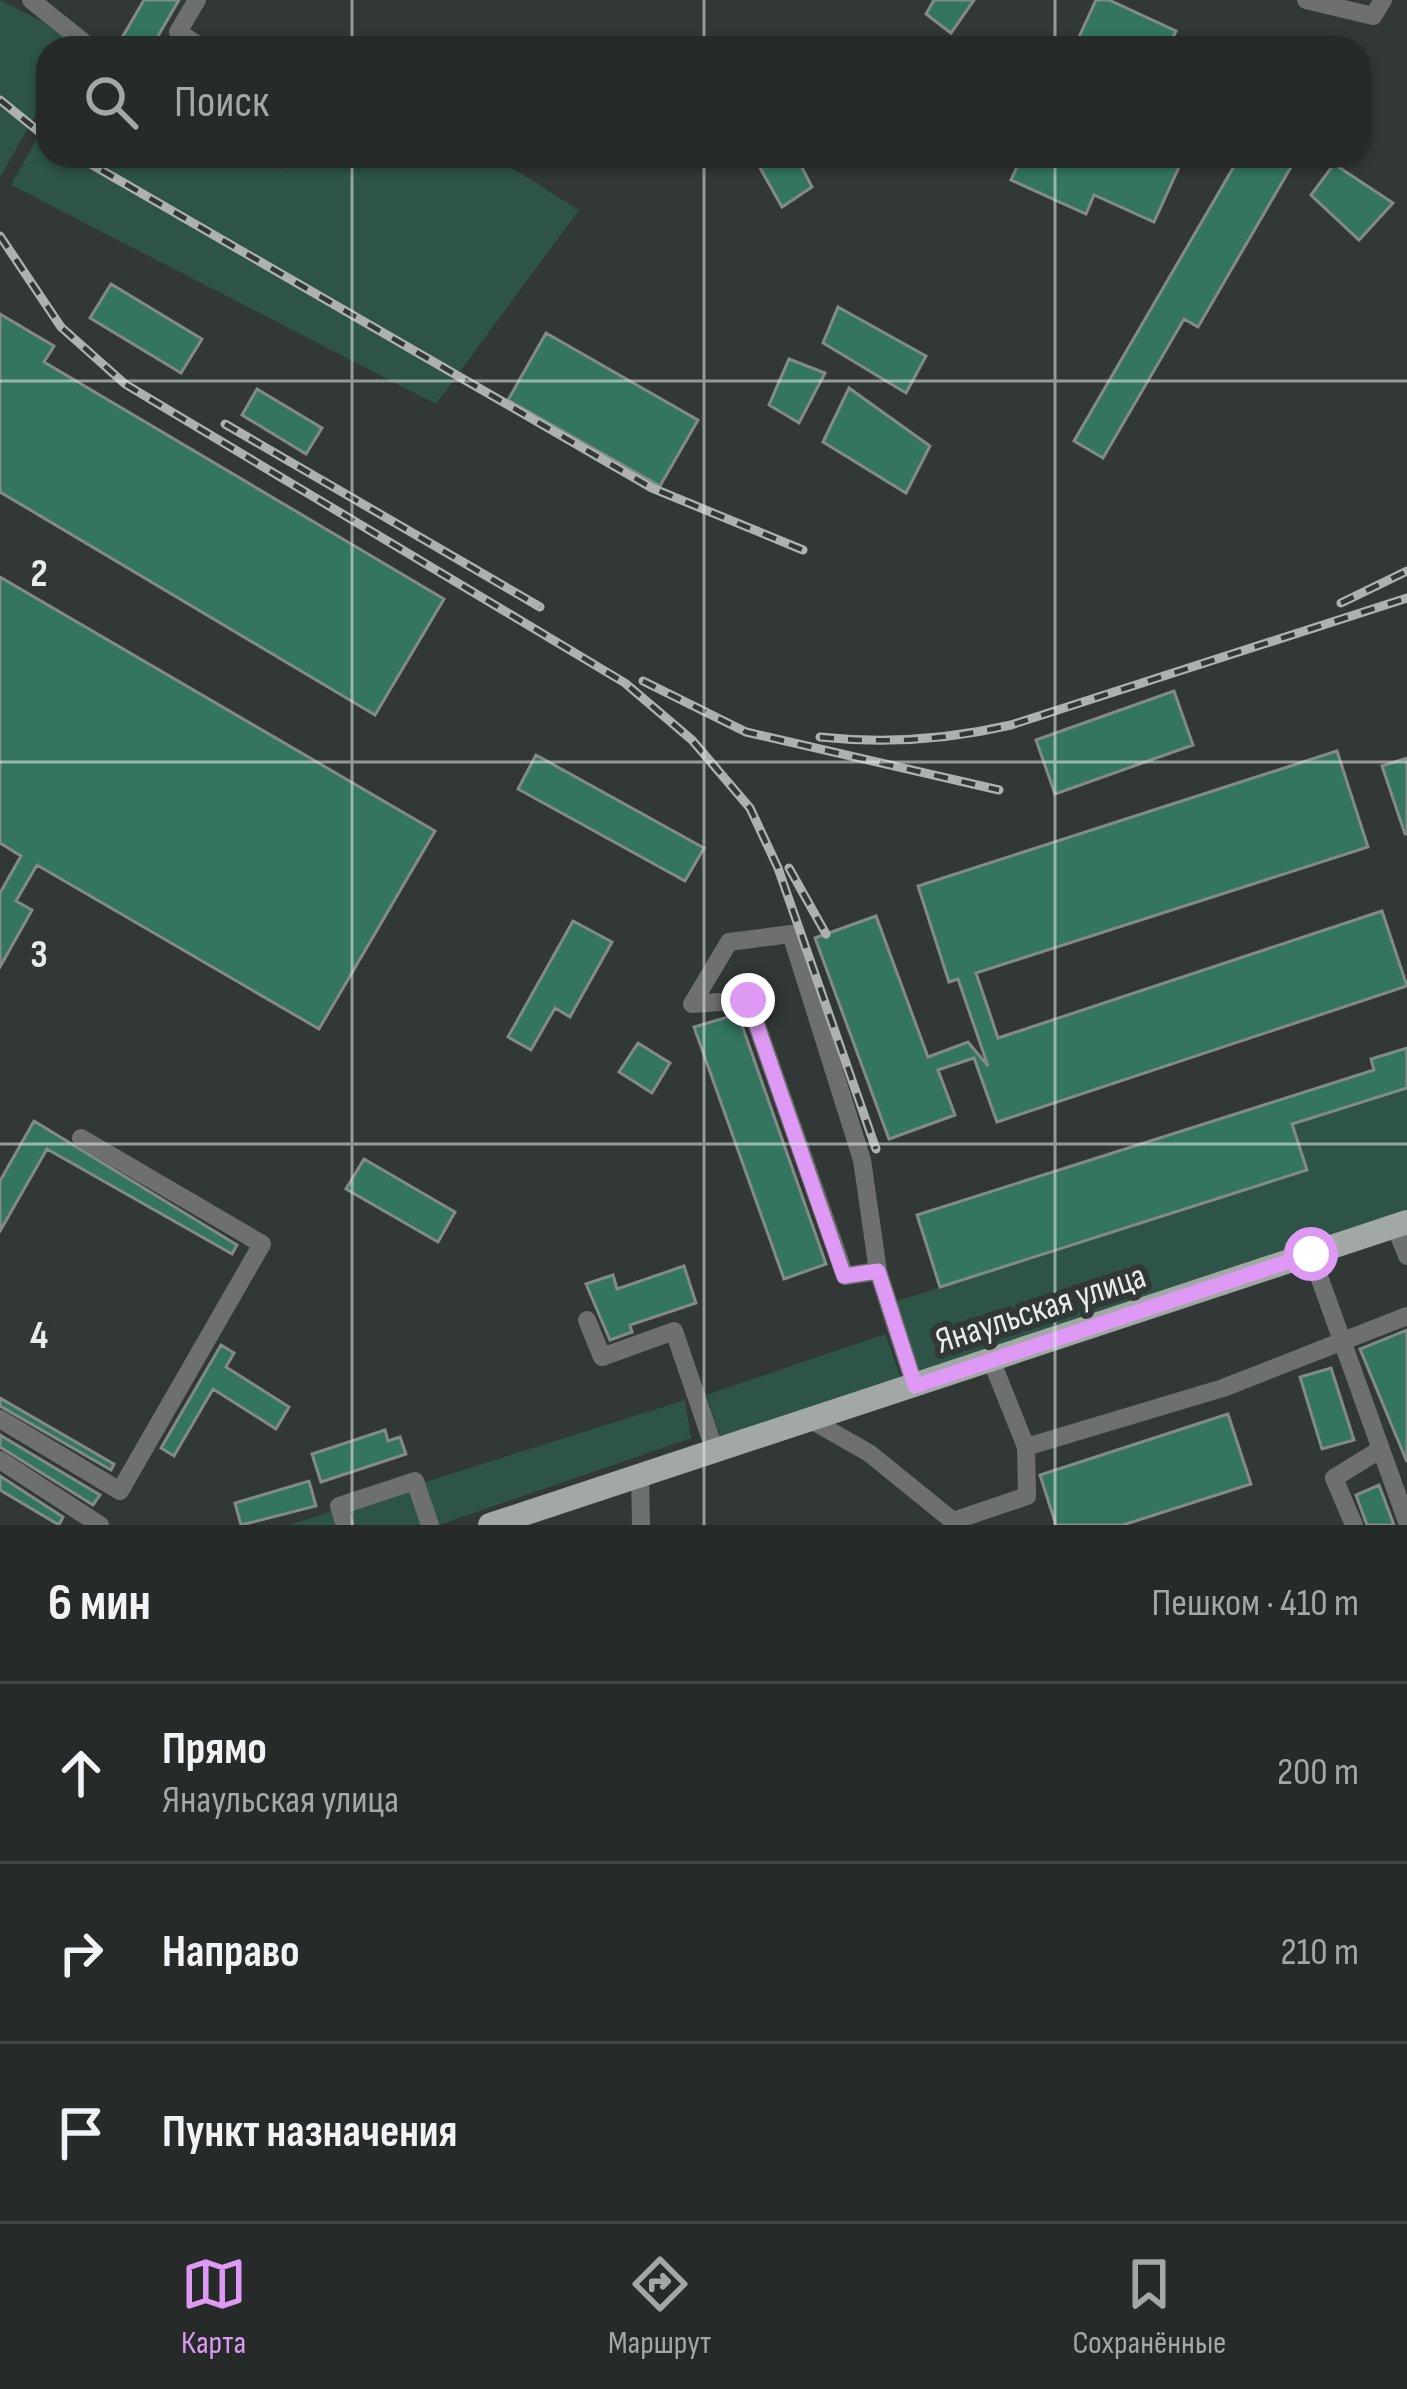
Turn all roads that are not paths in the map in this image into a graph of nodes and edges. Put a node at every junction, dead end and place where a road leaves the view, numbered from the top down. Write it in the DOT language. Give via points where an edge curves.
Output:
graph roads {
  1 [pos="31,0"];
  2 [pos="196,0"];
  3 [pos="1306,0"];
  4 [pos="1383,0"];
  5 [pos="76,36"];
  6 [pos="176,36"];
  7 [pos="81,1138"];
  8 [pos="1401,1224"];
  9 [pos="1311,1254"];
  10 [pos="1407,1256"];
  11 [pos="878,1271"];
  12 [pos="1407,1316"];
  13 [pos="587,1320"];
  14 [pos="1341,1340"];
  15 [pos="992,1362"];
  16 [pos="915,1386"];
  17 [pos="0,1419"];
  18 [pos="811,1420"];
  19 [pos="1026,1447"];
  20 [pos="715,1451"];
  21 [pos="1378,1451"];
  22 [pos="0,1460"];
  23 [pos="640,1475"];
  24 [pos="1407,1522"];
  25 [pos="100,1525"];
  26 [pos="345,1525"];
  27 [pos="430,1525"];
  28 [pos="490,1525"];
  29 [pos="641,1525"];
  30 [pos="1354,1525"];
  1 -- 5 [label="street"];
  2 -- 6 [label="street"];
  3 -- 4 [label="street" via="1373,16"];
  7 -- 17 [label="street" via="262,1244 120,1491"];
  8 -- 9 [label="main road, Янаульская улица"];
  8 -- 10 [label="street"];
  9 -- 14 [label="street"];
  9 -- 15 [label="main road, Янаульская улица"];
  11 -- 11 [label="street" via="844,1276 748,1000 692,1004 729,943 791,934 862,1160"];
  11 -- 16 [label="street"];
  12 -- 14 [label="street"];
  13 -- 20 [label="street" via="602,1357 674,1331"];
  14 -- 19 [label="street" via="1223,1388"];
  14 -- 21 [label="street"];
  15 -- 16 [label="main road, Янаульская улица"];
  15 -- 19 [label="street"];
  16 -- 18 [label="main road, Янаульская улица"];
  18 -- 19 [label="street" via="869,1453 953,1520 1027,1496"];
  18 -- 20 [label="main road, Янаульская улица"];
  20 -- 23 [label="main road, Янаульская улица"];
  21 -- 24 [label="street"];
  21 -- 30 [label="street" via="1334,1478"];
  22 -- 25 [label="street"];
  23 -- 28 [label="main road, Янаульская улица"];
  23 -- 29 [label="street"];
  26 -- 27 [label="street" via="339,1506 416,1481"];
}
